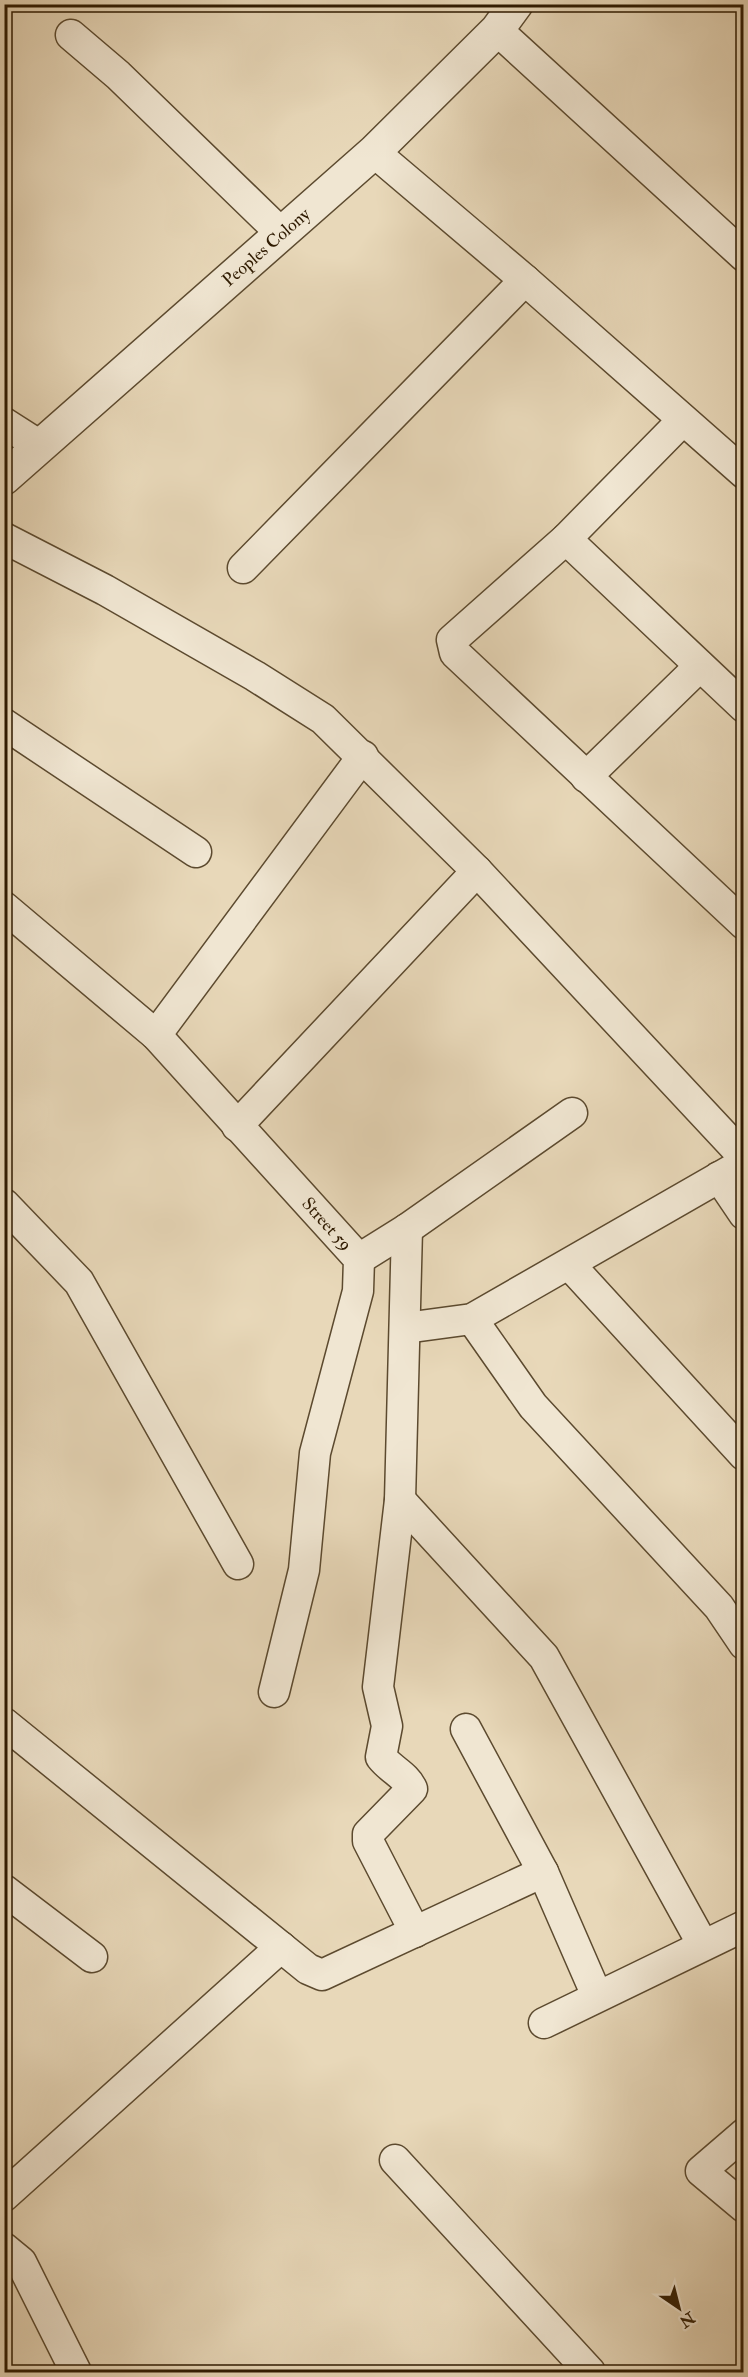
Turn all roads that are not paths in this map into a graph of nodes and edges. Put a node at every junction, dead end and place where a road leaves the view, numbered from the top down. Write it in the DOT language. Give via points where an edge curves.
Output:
graph roads {
  1 [pos="506,17"];
  2 [pos="71,35"];
  3 [pos="374,152"];
  4 [pos="282,234"];
  5 [pos="744,256"];
  6 [pos="525,280"];
  7 [pos="683,420"];
  8 [pos="4,423"];
  9 [pos="40,446"];
  10 [pos="744,473"];
  11 [pos="4,478"];
  12 [pos="4,538"];
  13 [pos="566,538"];
  14 [pos="243,568"];
  15 [pos="700,666"];
  16 [pos="744,706"];
  17 [pos="4,724"];
  18 [pos="363,756"];
  19 [pos="586,777"];
  20 [pos="196,852"];
  21 [pos="477,871"];
  22 [pos="4,907"];
  23 [pos="744,924"];
  24 [pos="156,1035"];
  25 [pos="572,1113"];
  26 [pos="237,1126"];
  27 [pos="744,1157"];
  28 [pos="731,1170"];
  29 [pos="4,1204"];
  30 [pos="744,1214"];
  31 [pos="407,1229"];
  32 [pos="359,1259"];
  33 [pos="569,1263"];
  34 [pos="472,1319"];
  35 [pos="405,1328"];
  36 [pos="744,1455"];
  37 [pos="400,1500"];
  38 [pos="238,1564"];
  39 [pos="744,1644"];
  40 [pos="274,1692"];
  41 [pos="4,1723"];
  42 [pos="466,1729"];
  43 [pos="543,1872"];
  44 [pos="4,1890"];
  45 [pos="744,1926"];
  46 [pos="415,1932"];
  47 [pos="704,1945"];
  48 [pos="280,1947"];
  49 [pos="92,1957"];
  50 [pos="597,1996"];
  51 [pos="544,2023"];
  52 [pos="744,2134"];
  53 [pos="395,2160"];
  54 [pos="4,2196"];
  55 [pos="744,2207"];
  56 [pos="4,2248"];
  57 [pos="76,2373"];
  58 [pos="590,2373"];
  1 -- 3 [label="street, Peoples Colony"];
  1 -- 5 [label="street"];
  2 -- 4 [label="street" via="118,75"];
  3 -- 4 [label="street, Peoples Colony"];
  3 -- 6 [label="street"];
  4 -- 9 [label="street, Peoples Colony"];
  6 -- 7 [label="street"];
  6 -- 14 [label="street"];
  7 -- 10 [label="street"];
  7 -- 13 [label="street"];
  8 -- 9 [label="street"];
  9 -- 11 [label="street, Peoples Colony"];
  12 -- 18 [label="street" via="105,590 255,676 323,719"];
  13 -- 15 [label="street"];
  13 -- 19 [label="street" via="452,640 455,653"];
  15 -- 16 [label="street"];
  15 -- 19 [label="street"];
  17 -- 20 [label="street"];
  18 -- 21 [label="street"];
  18 -- 24 [label="street"];
  19 -- 23 [label="street"];
  21 -- 26 [label="street"];
  21 -- 27 [label="street"];
  22 -- 24 [label="street, Street 59"];
  24 -- 26 [label="street, Street 59"];
  25 -- 31 [label="street"];
  26 -- 32 [label="street, Street 59"];
  28 -- 30 [label="street"];
  28 -- 33 [label="street"];
  29 -- 38 [label="street" via="79,1282"];
  31 -- 32 [label="street"];
  31 -- 35 [label="street"];
  32 -- 40 [label="street, Street 59" via="358,1291 315,1453 304,1570"];
  33 -- 34 [label="street"];
  33 -- 36 [label="street"];
  34 -- 35 [label="street"];
  34 -- 39 [label="street" via="533,1406 719,1607"];
  35 -- 37 [label="street"];
  37 -- 46 [label="street" via="378,1687 387,1726 381,1756 408,1780 412,1790 368,1834 368,1840"];
  37 -- 47 [label="street" via="544,1657"];
  41 -- 48 [label="street"];
  42 -- 43 [label="street"];
  43 -- 46 [label="street"];
  43 -- 50 [label="street"];
  44 -- 49 [label="street"];
  45 -- 47 [label="street"];
  46 -- 48 [label="street" via="322,1975"];
  47 -- 50 [label="street"];
  48 -- 54 [label="street"];
  50 -- 51 [label="street"];
  52 -- 55 [label="street" via="700,2171"];
  53 -- 58 [label="street"];
  56 -- 57 [label="street" via="21,2262"];
}
